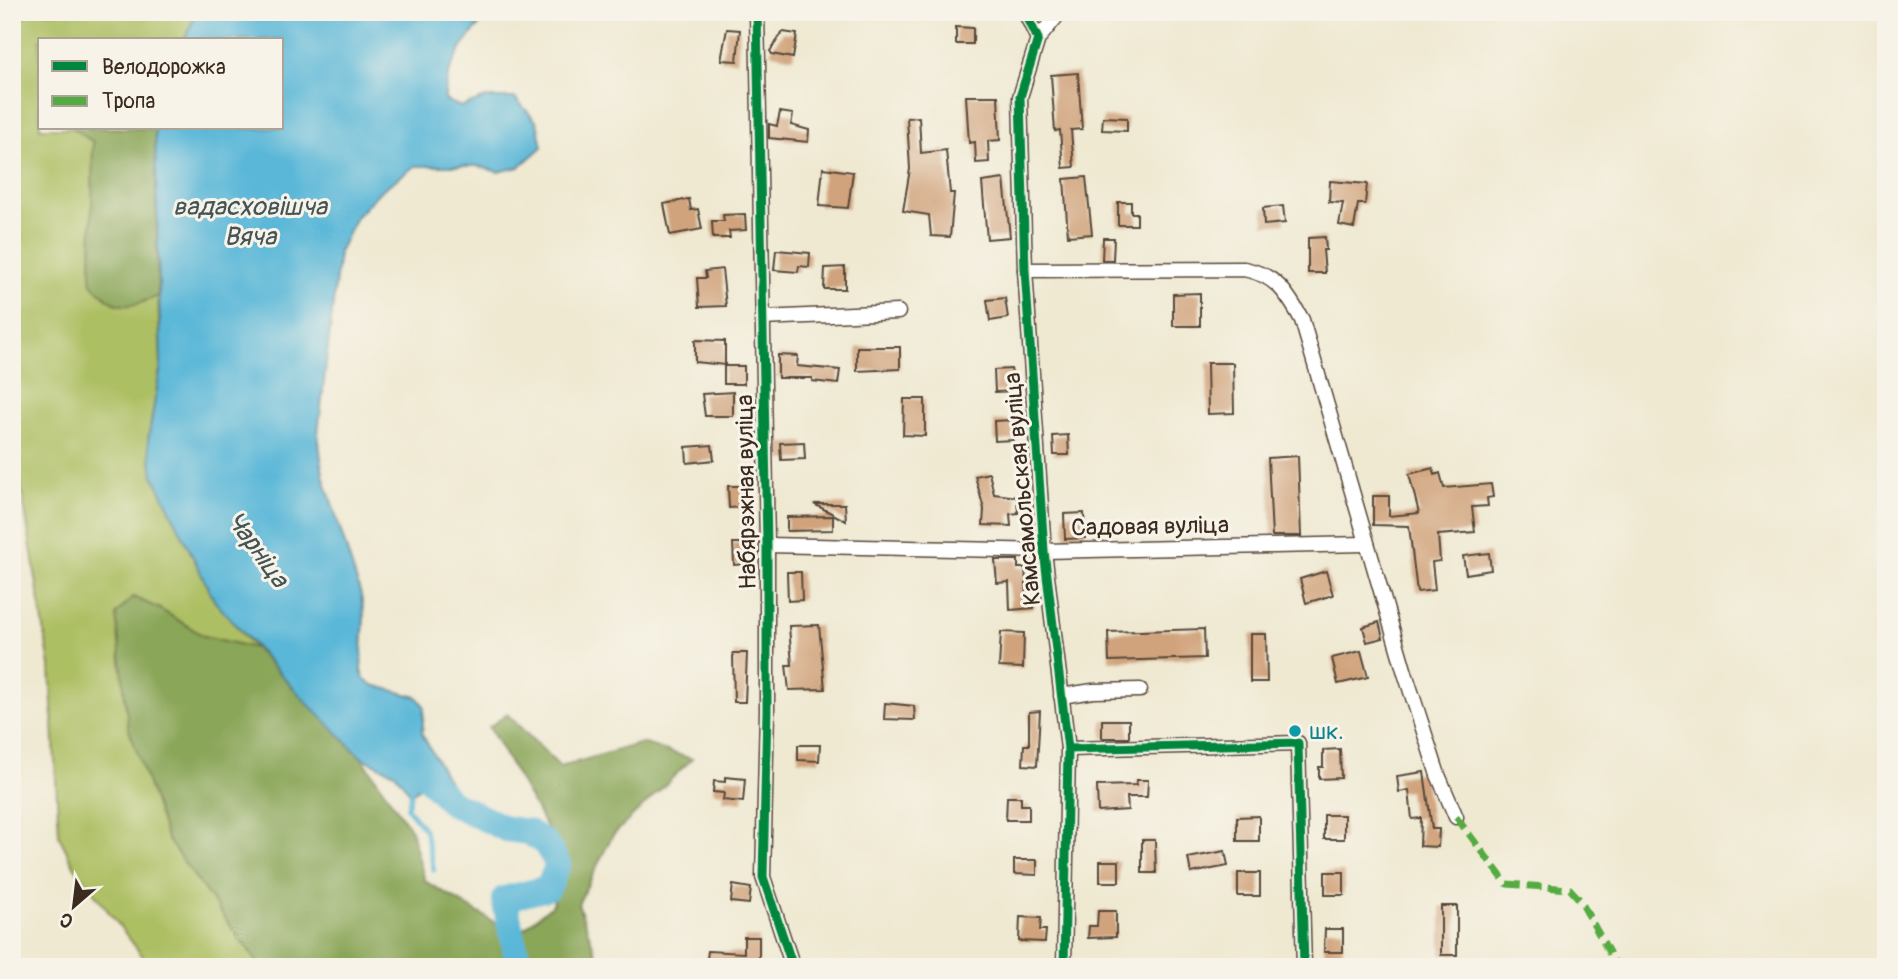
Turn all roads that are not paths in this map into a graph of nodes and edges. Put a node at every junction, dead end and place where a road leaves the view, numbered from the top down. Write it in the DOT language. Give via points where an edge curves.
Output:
graph roads {
  1 [pos="757,12"];
  2 [pos="1025,12"];
  3 [pos="1060,12"];
  4 [pos="1038,40"];
  5 [pos="1026,270"];
  6 [pos="898,312"];
  7 [pos="762,318"];
  8 [pos="1365,544"];
  9 [pos="767,545"];
  10 [pos="1044,551"];
  11 [pos="1140,690"];
  12 [pos="1061,696"];
  13 [pos="1068,749"];
  14 [pos="1456,817"];
  15 [pos="793,967"];
  16 [pos="1065,967"];
  17 [pos="1304,967"];
  1 -- 7 [label="street, Набярэжная вуліца"];
  2 -- 4 [label="street"];
  3 -- 4 [label="street"];
  4 -- 5 [label="street, Камсамольская вуліца" via="1020,97"];
  5 -- 8 [label="street" via="1244,269 1278,282 1302,320"];
  5 -- 10 [label="street, Камсамольская вуліца"];
  6 -- 7 [label="street"];
  7 -- 9 [label="street, Набярэжная вуліца"];
  8 -- 10 [label="street, Садовая вуліца"];
  8 -- 14 [label="street" via="1438,775"];
  9 -- 10 [label="street, Садовая вуліца"];
  9 -- 15 [label="street, Набярэжная вуліца" via="763,877"];
  10 -- 12 [label="street, Камсамольская вуліца"];
  11 -- 12 [label="street"];
  12 -- 13 [label="street, Камсамольская вуліца"];
  13 -- 16 [label="street, Камсамольская вуліца"];
  13 -- 17 [label="street" via="1298,743"];
}
